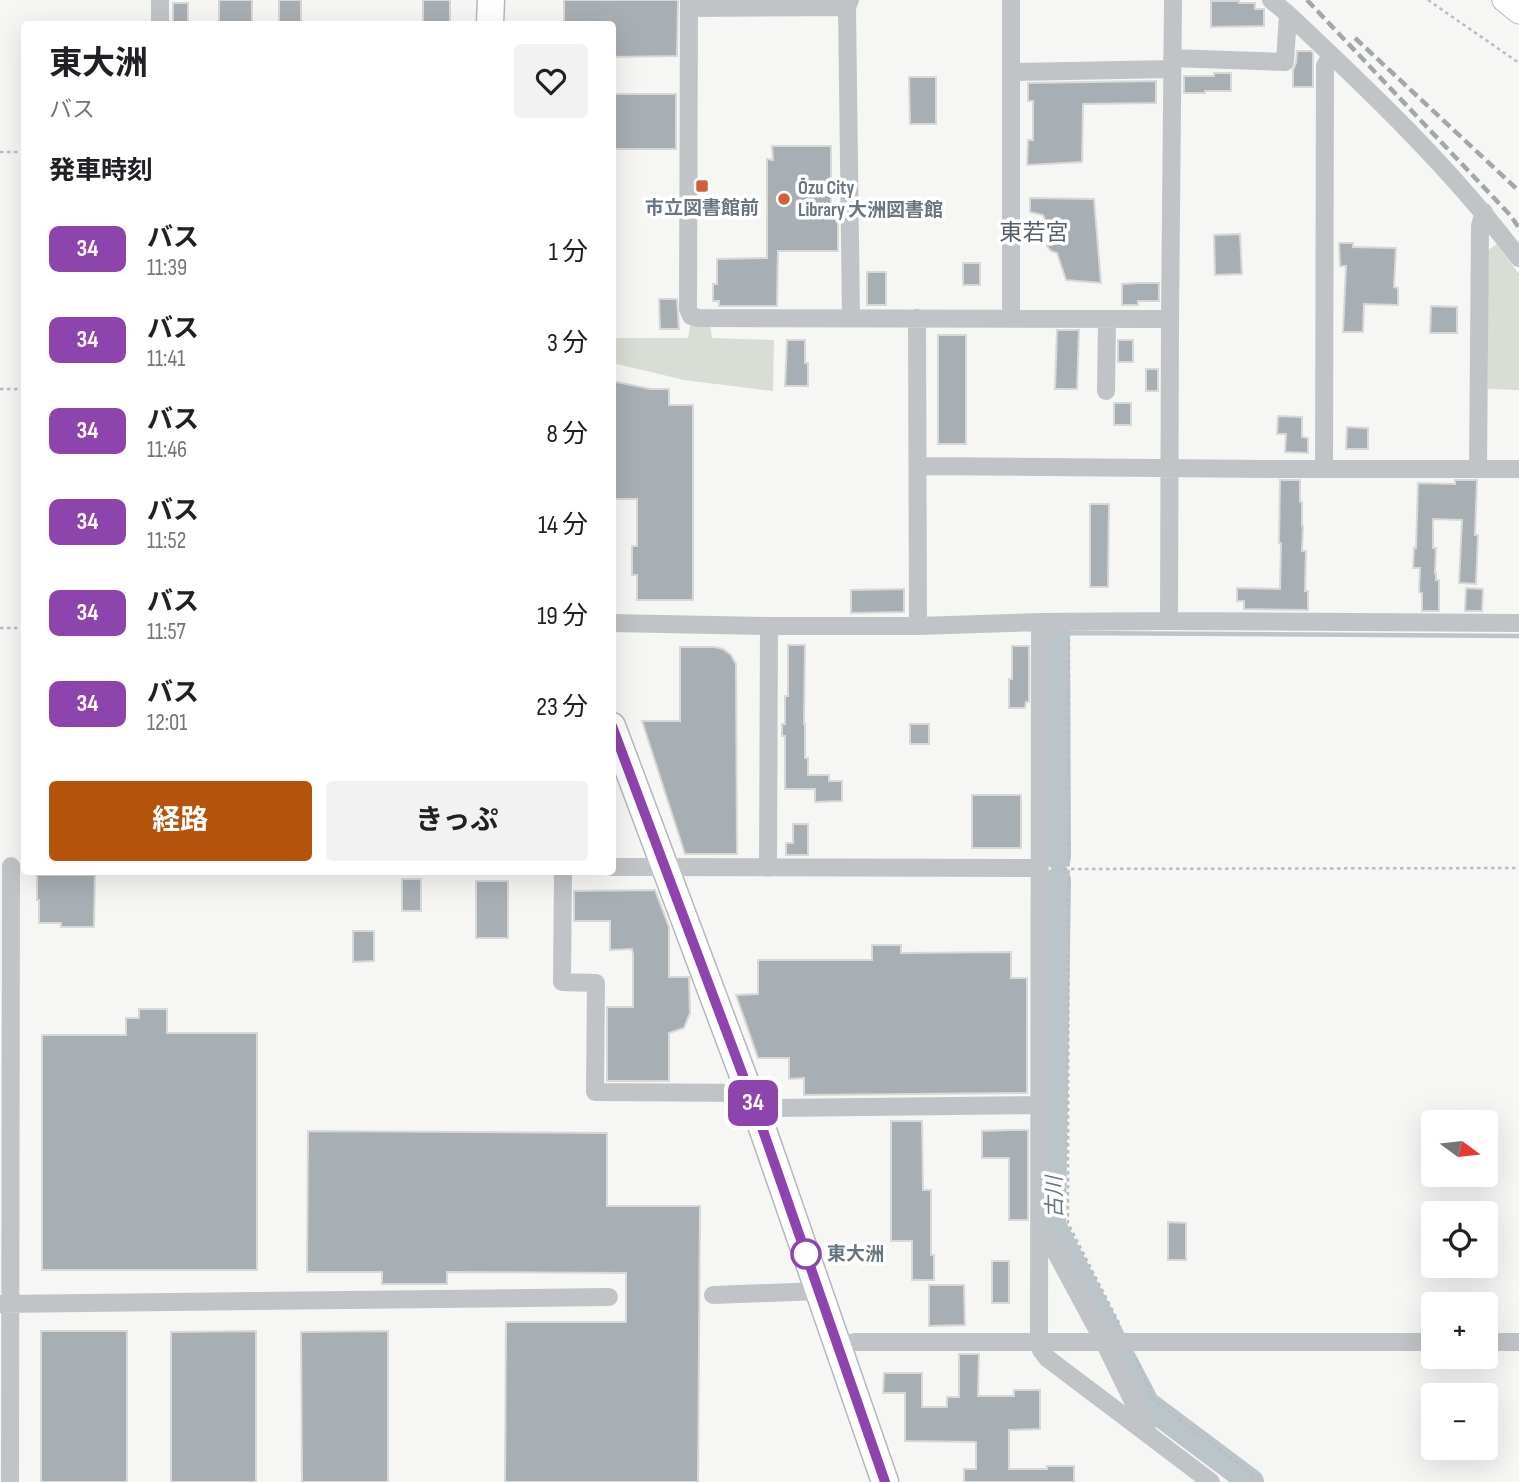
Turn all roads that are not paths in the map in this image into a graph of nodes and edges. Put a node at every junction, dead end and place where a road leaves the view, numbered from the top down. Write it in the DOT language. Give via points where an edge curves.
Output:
graph roads {
  1 [pos="160,0"];
  2 [pos="491,0"];
  3 [pos="1011,0"];
  4 [pos="1173,0"];
  5 [pos="1270,0"];
  6 [pos="1503,0"];
  7 [pos="689,4"];
  8 [pos="849,4"];
  9 [pos="1519,12"];
  10 [pos="1289,15"];
  11 [pos="160,21"];
  12 [pos="489,21"];
  13 [pos="1331,55"];
  14 [pos="1172,64"];
  15 [pos="1011,72"];
  16 [pos="1484,212"];
  17 [pos="1519,258"];
  18 [pos="851,317"];
  19 [pos="917,318"];
  20 [pos="1011,318"];
  21 [pos="1170,318"];
  22 [pos="1107,319"];
  23 [pos="1106,391"];
  24 [pos="918,466"];
  25 [pos="1169,468"];
  26 [pos="1324,469"];
  27 [pos="1478,469"];
  28 [pos="1519,469"];
  29 [pos="1169,621"];
  30 [pos="1040,622"];
  31 [pos="616,623"];
  32 [pos="1519,623"];
  33 [pos="769,626"];
  34 [pos="918,626"];
  35 [pos="616,737"];
  36 [pos="12,866"];
  37 [pos="616,867"];
  38 [pos="665,868"];
  39 [pos="768,868"];
  40 [pos="1039,868"];
  41 [pos="563,875"];
  42 [pos="753,1103"];
  43 [pos="1039,1105"];
  44 [pos="1039,1222"];
  45 [pos="818,1291"];
  46 [pos="713,1295"];
  47 [pos="609,1297"];
  48 [pos="5,1304"];
  49 [pos="1039,1342"];
  50 [pos="1104,1342"];
  51 [pos="1421,1342"];
  52 [pos="1498,1342"];
  53 [pos="1519,1342"];
  54 [pos="839,1345"];
  55 [pos="1149,1434"];
  56 [pos="10,1482"];
  57 [pos="885,1482"];
  58 [pos="1211,1482"];
  1 -- 11 [label="street"];
  2 -- 12 [label="highway"];
  3 -- 15 [label="street"];
  4 -- 14 [label="street"];
  5 -- 10 [label="street"];
  6 -- 9 [label="main road"];
  7 -- 8 [label="street"];
  7 -- 18 [label="street" via="691,316"];
  8 -- 18 [label="street"];
  10 -- 13 [label="street"];
  10 -- 14 [label="street" via="1284,62"];
  13 -- 16 [label="street"];
  13 -- 26 [label="street" via="1325,66"];
  14 -- 15 [label="street"];
  14 -- 21 [label="street"];
  15 -- 20 [label="street"];
  16 -- 17 [label="street"];
  16 -- 27 [label="street" via="1480,226"];
  18 -- 19 [label="street"];
  19 -- 20 [label="street"];
  19 -- 24 [label="street"];
  20 -- 22 [label="street"];
  21 -- 22 [label="street"];
  21 -- 25 [label="street"];
  22 -- 23 [label="street"];
  24 -- 25 [label="street"];
  24 -- 34 [label="street"];
  25 -- 26 [label="street"];
  25 -- 29 [label="street"];
  26 -- 27 [label="street"];
  27 -- 28 [label="street"];
  29 -- 30 [label="street"];
  29 -- 32 [label="street"];
  30 -- 34 [label="street"];
  30 -- 40 [label="street"];
  31 -- 33 [label="street"];
  33 -- 34 [label="street"];
  33 -- 39 [label="street"];
  35 -- 38 [label="highway"];
  36 -- 48 [label="street"];
  37 -- 38 [label="street"];
  38 -- 39 [label="street"];
  38 -- 42 [label="highway"];
  39 -- 40 [label="street"];
  40 -- 43 [label="street"];
  41 -- 42 [label="street" via="562,982 596,983 595,1092"];
  42 -- 43 [label="street" via="775,1108"];
  42 -- 45 [label="highway"];
  43 -- 44 [label="street"];
  44 -- 49 [label="street"];
  44 -- 50 [label="street"];
  45 -- 46 [label="street"];
  45 -- 54 [label="highway"];
  47 -- 48 [label="street"];
  48 -- 56 [label="street"];
  49 -- 50 [label="street"];
  49 -- 54 [label="street"];
  49 -- 55 [label="street" via="1047,1358"];
  50 -- 51 [label="street"];
  50 -- 55 [label="street"];
  52 -- 53 [label="street"];
  54 -- 57 [label="highway"];
  55 -- 58 [label="street"];
}
